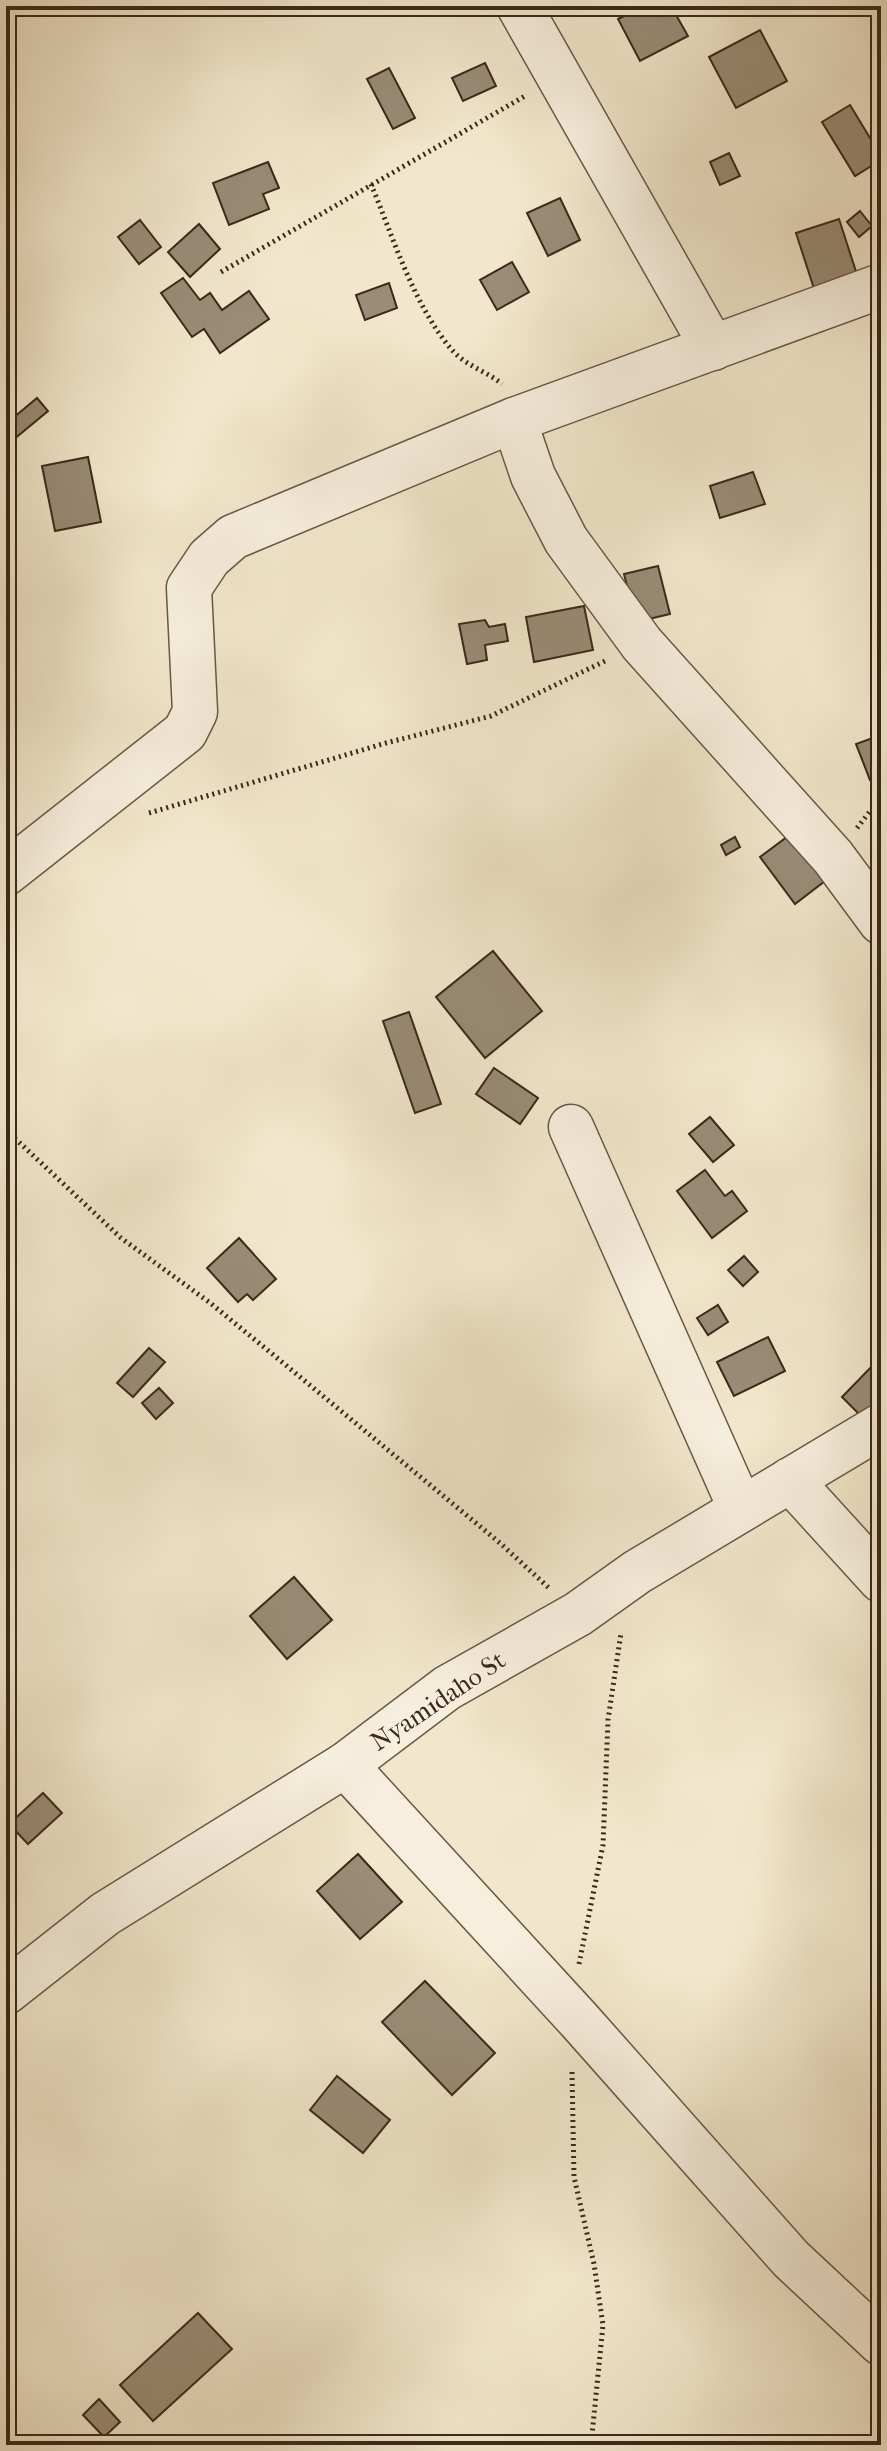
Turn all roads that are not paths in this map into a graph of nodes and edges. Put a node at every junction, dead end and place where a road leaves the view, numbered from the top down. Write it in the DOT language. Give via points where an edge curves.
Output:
graph roads {
  1 [pos="519,6"];
  2 [pos="881,286"];
  3 [pos="713,348"];
  4 [pos="522,416"];
  5 [pos="6,873"];
  6 [pos="881,922"];
  7 [pos="571,1127"];
  8 [pos="881,1426"];
  9 [pos="790,1480"];
  10 [pos="740,1507"];
  11 [pos="881,1580"];
  12 [pos="345,1765"];
  13 [pos="6,1992"];
  14 [pos="881,2343"];
  1 -- 3 [label="street"];
  2 -- 3 [label="street"];
  3 -- 4 [label="street"];
  4 -- 5 [label="street" via="233,537 209,558 189,588 195,712 185,732"];
  4 -- 6 [label="street" via="533,476 566,540 642,644 833,857"];
  7 -- 10 [label="street"];
  8 -- 9 [label="street, Nyamidaho St"];
  9 -- 10 [label="street, Nyamidaho St"];
  9 -- 11 [label="street"];
  10 -- 12 [label="street, Nyamidaho St" via="578,1614 447,1688"];
  12 -- 13 [label="street, Nyamidaho St" via="105,1914"];
  12 -- 14 [label="street" via="791,2259"];
}
